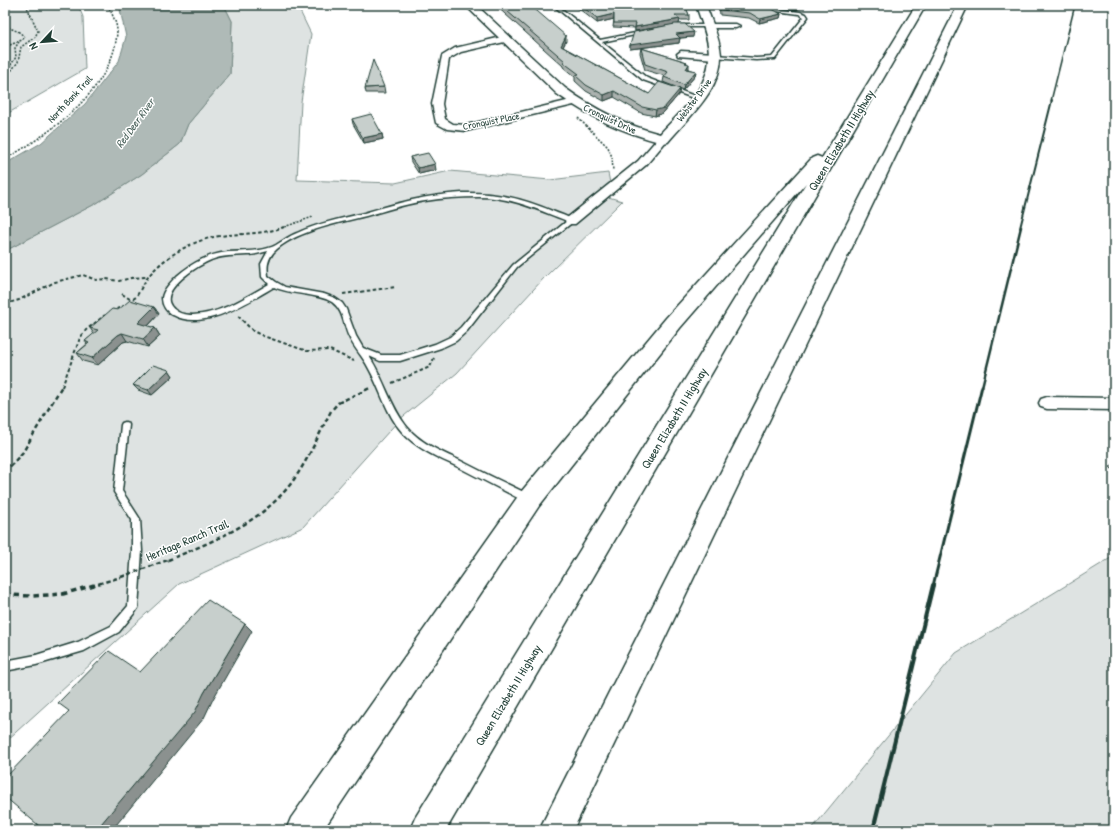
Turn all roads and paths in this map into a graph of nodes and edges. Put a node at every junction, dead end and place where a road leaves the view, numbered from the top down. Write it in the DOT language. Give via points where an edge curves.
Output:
graph roads {
  1 [pos="26,5"];
  2 [pos="108,5"];
  3 [pos="470,5"];
  4 [pos="555,5"];
  5 [pos="702,5"];
  6 [pos="921,5"];
  7 [pos="963,5"];
  8 [pos="754,7"];
  9 [pos="5,26"];
  10 [pos="674,26"];
  11 [pos="708,26"];
  12 [pos="736,26"];
  13 [pos="652,31"];
  14 [pos="506,39"];
  15 [pos="600,41"];
  16 [pos="19,42"];
  17 [pos="5,47"];
  18 [pos="681,54"];
  19 [pos="715,56"];
  20 [pos="5,74"];
  21 [pos="5,79"];
  22 [pos="698,98"];
  23 [pos="575,102"];
  24 [pos="852,121"];
  25 [pos="663,140"];
  26 [pos="5,159"];
  27 [pos="316,216"];
  28 [pos="571,221"];
  29 [pos="278,246"];
  30 [pos="147,277"];
  31 [pos="272,284"];
  32 [pos="396,287"];
  33 [pos="123,294"];
  34 [pos="324,296"];
  35 [pos="133,299"];
  36 [pos="5,304"];
  37 [pos="231,308"];
  38 [pos="438,346"];
  39 [pos="363,351"];
  40 [pos="372,368"];
  41 [pos="382,387"];
  42 [pos="1047,403"];
  43 [pos="1114,404"];
  44 [pos="125,425"];
  45 [pos="5,472"];
  46 [pos="530,499"];
  47 [pos="5,595"];
  48 [pos="5,666"];
  49 [pos="303,830"];
  50 [pos="427,830"];
  51 [pos="556,830"];
  1 -- 21 [label="path" via="37,24 38,31 35,37 20,47 18,62"];
  2 -- 26 [label="path, North Bank Trail" via="117,29 107,69 90,92 53,128 32,144"];
  3 -- 14 [label="street, Cronquist Drive"];
  4 -- 15 [label="lane"];
  5 -- 11 [label="street, Webster Drive"];
  6 -- 24 [label="highway, Queen Elizabeth II Highway"];
  7 -- 51 [label="highway"];
  8 -- 19 [label="lane" via="800,13 806,17 773,58 756,60"];
  9 -- 16 [label="path" via="24,36"];
  10 -- 11 [label="lane"];
  11 -- 12 [label="street"];
  11 -- 19 [label="street, Webster Drive"];
  13 -- 15 [label="lane"];
  14 -- 23 [label="street, Cronquist Drive"];
  14 -- 23 [label="street, Cronquist Place" via="458,50 445,58 437,104 440,121 451,127 466,128"];
  15 -- 22 [label="lane" via="645,79"];
  16 -- 17 [label="path"];
  16 -- 20 [label="path" via="15,50 16,57"];
  18 -- 19 [label="street"];
  19 -- 22 [label="street, Webster Drive" via="713,76"];
  22 -- 25 [label="street, Webster Drive"];
  23 -- 25 [label="street, Cronquist Drive" via="616,124"];
  24 -- 46 [label="highway" via="673,323"];
  24 -- 50 [label="highway, Queen Elizabeth II Highway"];
  25 -- 28 [label="street" via="642,163"];
  27 -- 30 [label="path" via="269,232 219,236 196,243 171,256"];
  28 -- 29 [label="lane" via="516,199 476,195 413,201 312,229"];
  28 -- 38 [label="lane" via="515,266 457,336"];
  29 -- 31 [label="lane" via="271,253 264,269 265,277"];
  29 -- 37 [label="lane" via="257,252 209,258 177,278 165,297 169,310 184,316 207,316"];
  30 -- 35 [label="path"];
  30 -- 36 [label="path" via="119,281 96,280 83,275 55,282"];
  31 -- 34 [label="lane" via="297,292"];
  31 -- 37 [label="lane"];
  32 -- 34 [label="path"];
  33 -- 35 [label="path"];
  34 -- 39 [label="lane" via="342,307 353,337"];
  35 -- 45 [label="path" via="133,305 113,309 83,334 64,383 23,452"];
  37 -- 40 [label="path" via="257,334 308,351 330,350"];
  38 -- 39 [label="lane" via="393,359"];
  38 -- 41 [label="path, Heritage Ranch Trail" via="430,367"];
  39 -- 40 [label="lane"];
  40 -- 41 [label="lane"];
  41 -- 46 [label="lane" via="404,429 414,438 435,452"];
  41 -- 47 [label="path, Heritage Ranch Trail, bridge" via="372,387 338,403 331,411 295,477 280,495 262,512 220,538 121,577 63,594"];
  42 -- 43 [label="street"];
  44 -- 48 [label="lane" via="118,492 136,519 137,551 133,608 115,629 80,647"];
  46 -- 49 [label="highway"];
}
